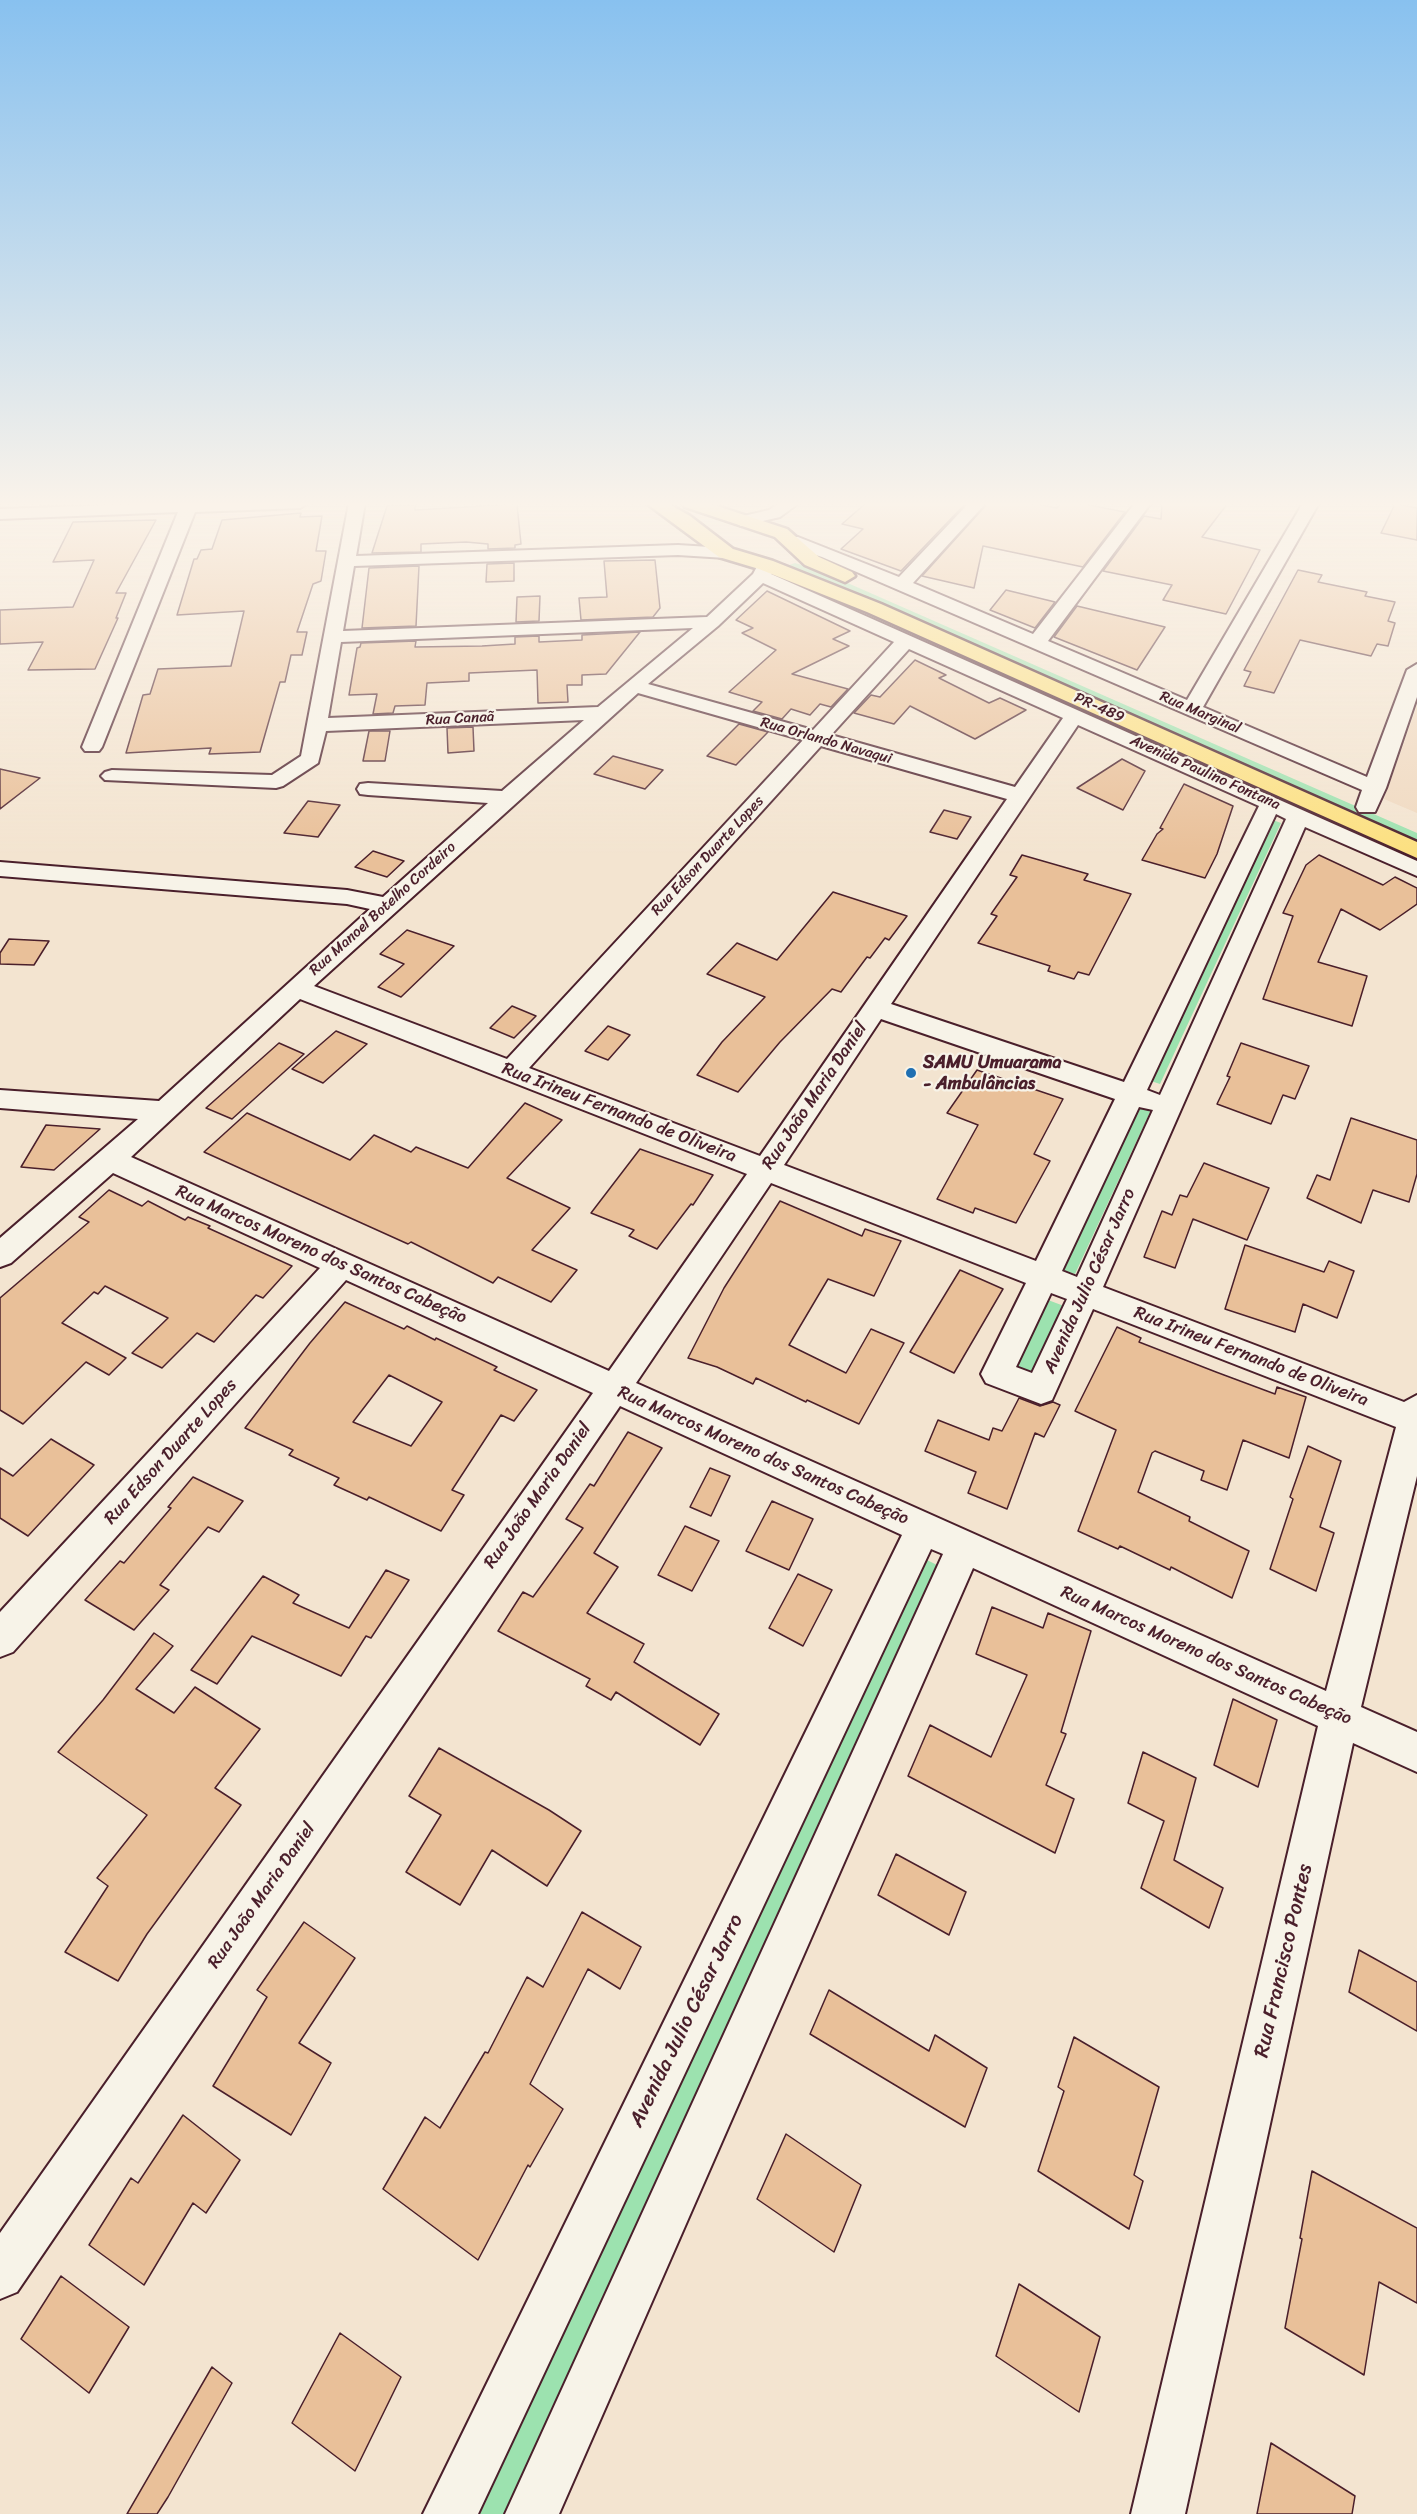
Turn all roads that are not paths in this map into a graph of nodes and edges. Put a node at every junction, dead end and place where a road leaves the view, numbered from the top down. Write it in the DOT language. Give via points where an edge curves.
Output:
graph roads {
  1 [pos="143,620"];
  2 [pos="336,620"];
  3 [pos="865,620"];
  4 [pos="902,620"];
  5 [pos="951,620"];
  6 [pos="987,620"];
  7 [pos="1054,620"];
  8 [pos="1243,620"];
  9 [pos="712,622"];
  10 [pos="333,637"];
  11 [pos="906,640"];
  12 [pos="1037,642"];
  13 [pos="1417,670"];
  14 [pos="634,686"];
  15 [pos="1192,709"];
  16 [pos="603,712"];
  17 [pos="1075,716"];
  18 [pos="317,725"];
  19 [pos="817,738"];
  20 [pos="92,747"];
  21 [pos="112,776"];
  22 [pos="368,789"];
  23 [pos="1018,795"];
  24 [pos="1371,797"];
  25 [pos="507,798"];
  26 [pos="1271,802"];
  27 [pos="1299,815"];
  28 [pos="1417,829"];
  29 [pos="1417,851"];
  30 [pos="0,869"];
  31 [pos="1417,869"];
  32 [pos="387,905"];
  33 [pos="296,988"];
  34 [pos="875,1008"];
  35 [pos="511,1071"];
  36 [pos="1131,1095"];
  37 [pos="0,1099"];
  38 [pos="1168,1107"];
  39 [pos="165,1111"];
  40 [pos="109,1159"];
  41 [pos="766,1169"];
  42 [pos="5,1246"];
  43 [pos="341,1264"];
  44 [pos="1042,1276"];
  45 [pos="1085,1293"];
  46 [pos="613,1388"];
  47 [pos="1416,1417"];
  48 [pos="923,1528"];
  49 [pos="964,1547"];
  50 [pos="0,1639"];
  51 [pos="1339,1717"];
  52 [pos="1417,1752"];
  53 [pos="0,2275"];
  54 [pos="450,2514"];
  55 [pos="532,2514"];
  56 [pos="1158,2514"];
  1 -- 20 [label="street"];
  2 -- 10 [label="street"];
  3 -- 11 [label="street, Avenida Paulino Fontana"];
  4 -- 29 [label="main road, PR-489 / PR-489"];
  5 -- 24 [label="main road, PR-489 / PR-489"];
  6 -- 12 [label="street, Rua Marginal"];
  7 -- 12 [label="street"];
  8 -- 15 [label="street"];
  9 -- 10 [label="street"];
  9 -- 14 [label="street, Rua Manoel Botelho Cordeiro"];
  10 -- 18 [label="street"];
  11 -- 17 [label="street, Avenida Paulino Fontana"];
  11 -- 19 [label="street, Rua Edson Duarte Lopes"];
  12 -- 15 [label="street, Rua Marginal"];
  13 -- 24 [label="street"];
  14 -- 16 [label="street, Rua Manoel Botelho Cordeiro"];
  14 -- 19 [label="street, Rua Orlando Navaqui"];
  15 -- 24 [label="street, Rua Marginal"];
  16 -- 18 [label="street, Rua Canaã"];
  16 -- 25 [label="street, Rua Manoel Botelho Cordeiro"];
  17 -- 23 [label="street, Rua João Maria Daniel"];
  17 -- 26 [label="street, Avenida Paulino Fontana"];
  18 -- 21 [label="street" via="311,759 276,782"];
  19 -- 23 [label="street, Rua Orlando Navaqui"];
  19 -- 35 [label="street, Rua Edson Duarte Lopes"];
  22 -- 25 [label="street"];
  23 -- 34 [label="street, Rua João Maria Daniel"];
  24 -- 28 [label="main road, PR-489 / PR-489"];
  25 -- 32 [label="street, Rua Manoel Botelho Cordeiro"];
  26 -- 27 [label="street, Avenida Paulino Fontana"];
  26 -- 36 [label="street, Avenida Julio César Jarro"];
  27 -- 31 [label="street, Avenida Paulino Fontana"];
  27 -- 38 [label="street, Avenida Julio César Jarro"];
  30 -- 32 [label="street" via="347,897"];
  32 -- 33 [label="street, Rua Manoel Botelho Cordeiro"];
  33 -- 35 [label="street, Rua Irineu Fernando de Oliveira"];
  33 -- 39 [label="street, Rua Manoel Botelho Cordeiro"];
  34 -- 36 [label="street"];
  34 -- 41 [label="street, Rua João Maria Daniel"];
  35 -- 41 [label="street, Rua Irineu Fernando de Oliveira"];
  36 -- 38 [label="street"];
  36 -- 44 [label="street, Avenida Julio César Jarro"];
  37 -- 39 [label="street"];
  38 -- 45 [label="street, Avenida Julio César Jarro"];
  39 -- 40 [label="street, Rua Manoel Botelho Cordeiro"];
  40 -- 42 [label="street, Rua Manoel Botelho Cordeiro"];
  40 -- 43 [label="street, Rua Marcos Moreno dos Santos Cabeção"];
  41 -- 44 [label="street, Rua Irineu Fernando de Oliveira"];
  41 -- 46 [label="street, Rua João Maria Daniel"];
  43 -- 46 [label="street, Rua Marcos Moreno dos Santos Cabeção"];
  43 -- 50 [label="street, Rua Edson Duarte Lopes"];
  44 -- 45 [label="street"];
  44 -- 45 [label="street, Avenida Julio César Jarro" via="998,1374 1041,1390"];
  45 -- 47 [label="street, Rua Irineu Fernando de Oliveira"];
  46 -- 48 [label="street, Rua Marcos Moreno dos Santos Cabeção"];
  46 -- 53 [label="street, Rua João Maria Daniel"];
  47 -- 51 [label="street, Rua Francisco Pontes"];
  48 -- 49 [label="street, Rua Marcos Moreno dos Santos Cabeção"];
  48 -- 54 [label="street, Avenida Julio César Jarro"];
  49 -- 51 [label="street, Rua Marcos Moreno dos Santos Cabeção"];
  49 -- 55 [label="street"];
  51 -- 52 [label="street, Rua Marcos Moreno dos Santos Cabeção"];
  51 -- 56 [label="street, Rua Francisco Pontes"];
}
